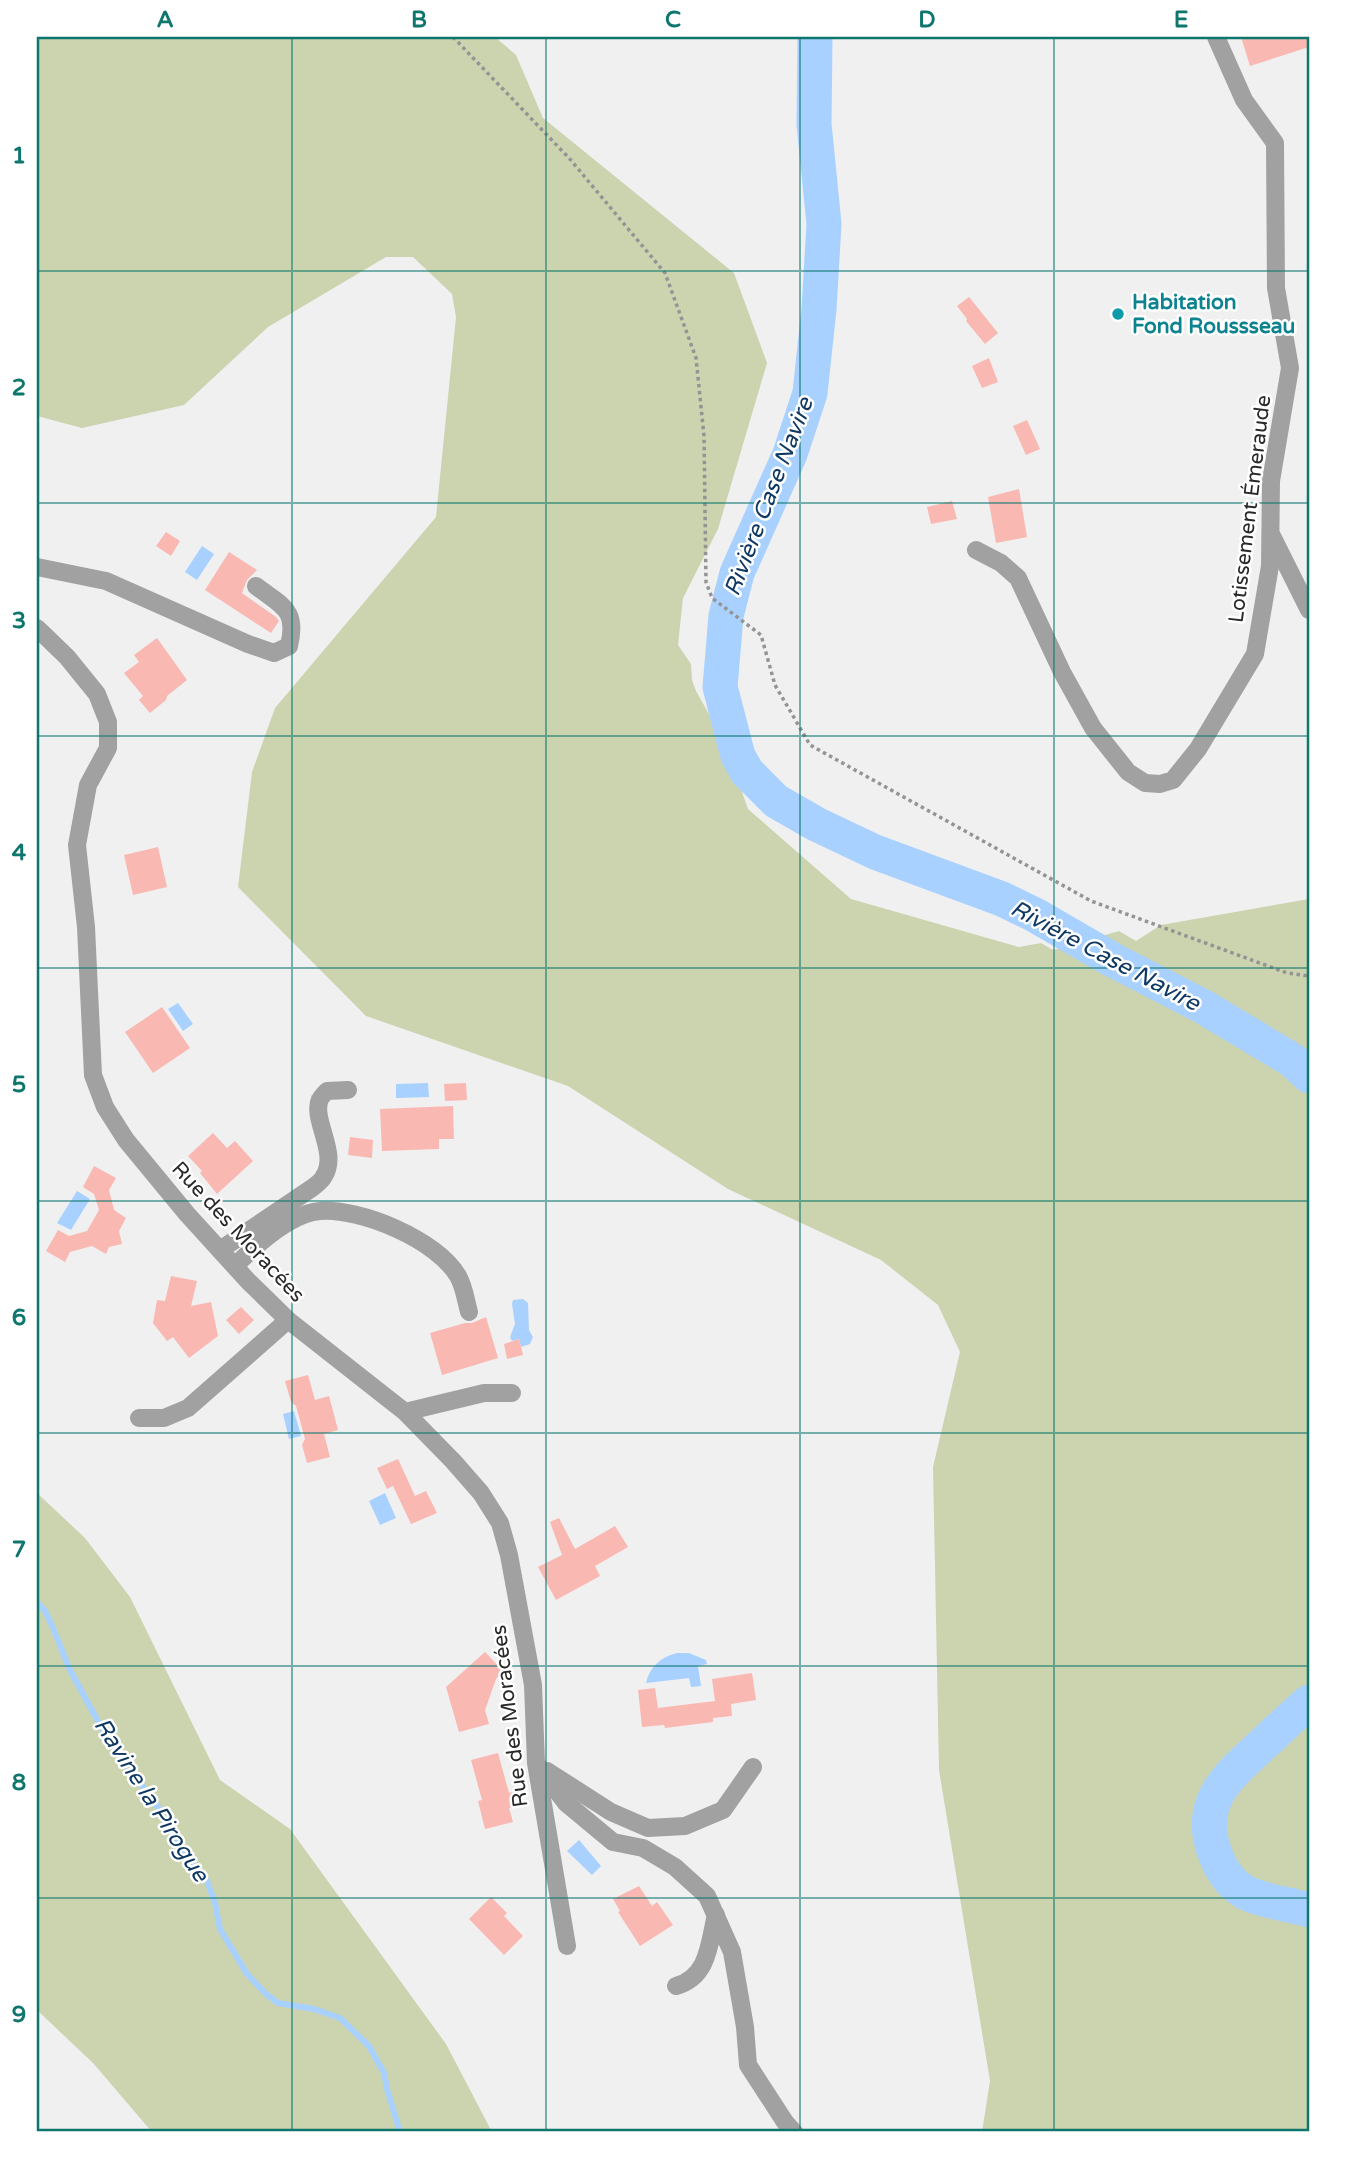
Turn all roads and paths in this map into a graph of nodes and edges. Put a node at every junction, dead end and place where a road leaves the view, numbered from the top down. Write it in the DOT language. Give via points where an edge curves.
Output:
graph roads {
  1 [pos="453,37"];
  2 [pos="1216,37"];
  3 [pos="1271,533"];
  4 [pos="975,550"];
  5 [pos="37,567"];
  6 [pos="256,586"];
  7 [pos="1309,610"];
  8 [pos="37,628"];
  9 [pos="1309,976"];
  10 [pos="348,1090"];
  11 [pos="220,1250"];
  12 [pos="234,1266"];
  13 [pos="469,1312"];
  14 [pos="288,1320"];
  15 [pos="512,1393"];
  16 [pos="405,1412"];
  17 [pos="139,1418"];
  18 [pos="536,1763"];
  19 [pos="753,1767"];
  20 [pos="716,1915"];
  21 [pos="567,1946"];
  22 [pos="677,1986"];
  23 [pos="794,2132"];
  1 -- 9 [label="path" via="569,158 665,273 696,358 704,436 706,582 712,598 761,635 775,685 810,745 1091,901 1287,973"];
  2 -- 3 [label="street, Lotissement Émeraude" via="1244,100 1275,143 1276,288 1290,369 1271,481"];
  3 -- 4 [label="street, Lotissement Émeraude" via="1255,654 1191,759 1173,780 1160,784 1145,783 1128,772 1087,717 1062,673 1018,578"];
  3 -- 7 [label="street"];
  5 -- 6 [label="street" via="106,582 274,653 289,646 293,631 289,612"];
  8 -- 11 [label="street, Rue des Moracées" via="68,657 96,694 108,722 108,748 88,785 76,845 86,927 93,1075 105,1107 126,1140"];
  10 -- 11 [label="street" via="327,1091 320,1099 318,1110 329,1163 324,1177"];
  11 -- 12 [label="street, Rue des Moracées"];
  12 -- 13 [label="street" via="285,1224 308,1214 354,1215 418,1238 443,1258 459,1277"];
  12 -- 14 [label="street, Rue des Moracées"];
  14 -- 16 [label="street, Rue des Moracées"];
  14 -- 17 [label="street" via="188,1408 164,1418"];
  15 -- 16 [label="street" via="484,1393"];
  16 -- 18 [label="street, Rue des Moracées" via="481,1493 500,1523 533,1685"];
  18 -- 19 [label="street" via="611,1812 648,1828 685,1826 723,1810"];
  18 -- 20 [label="street" via="575,1811 613,1842 643,1848 675,1867 707,1896"];
  18 -- 21 [label="street, Rue des Moracées"];
  20 -- 22 [label="street" via="700,1973"];
  20 -- 23 [label="street" via="732,1952 748,2065"];
}
